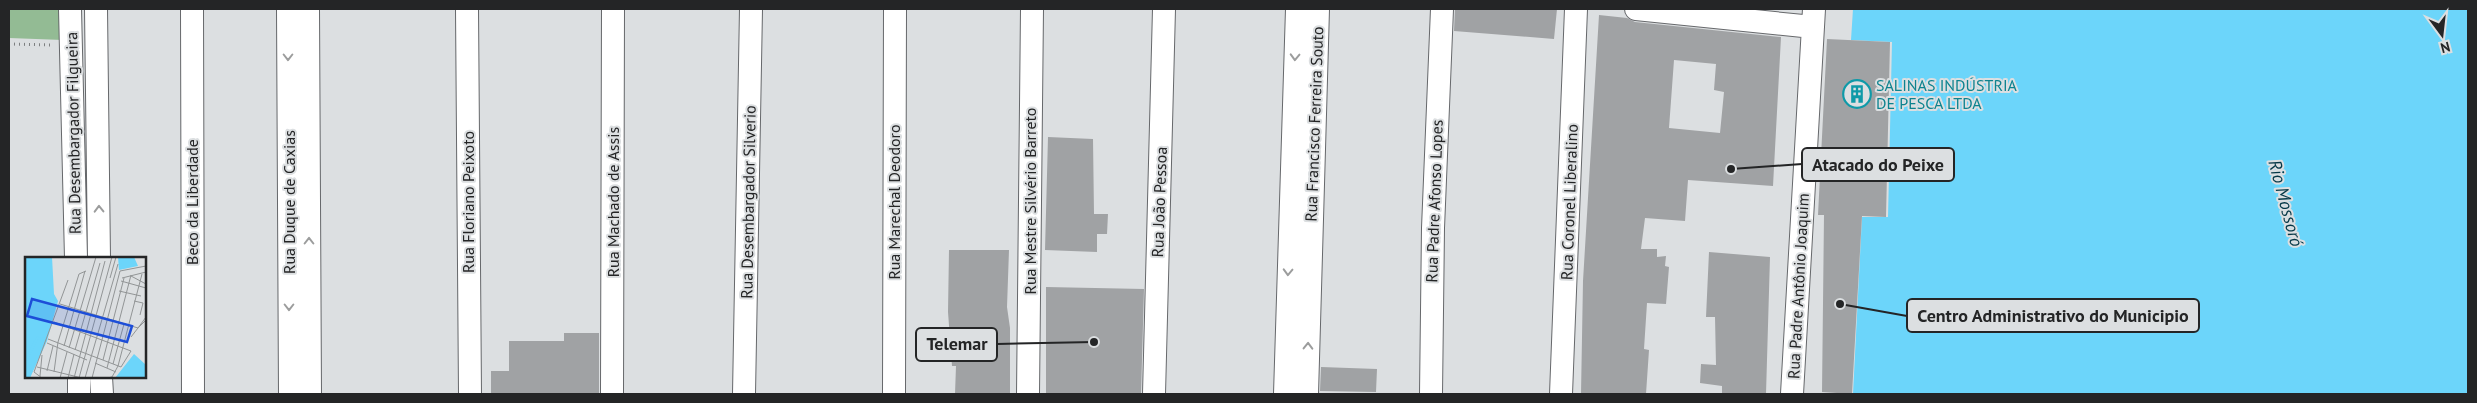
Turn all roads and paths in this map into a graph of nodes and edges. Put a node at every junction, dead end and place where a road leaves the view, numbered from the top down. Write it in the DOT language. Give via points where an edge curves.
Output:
graph roads {
  1 [pos="70,9"];
  2 [pos="96,9"];
  3 [pos="192,9"];
  4 [pos="288,9"];
  5 [pos="308,9"];
  6 [pos="467,9"];
  7 [pos="613,9"];
  8 [pos="751,9"];
  9 [pos="895,9"];
  10 [pos="1032,9"];
  11 [pos="1164,9"];
  12 [pos="1297,9"];
  13 [pos="1318,9"];
  14 [pos="1442,9"];
  15 [pos="1576,9"];
  16 [pos="1636,9"];
  17 [pos="1814,18"];
  18 [pos="9,44"];
  19 [pos="71,46"];
  20 [pos="96,46"];
  21 [pos="1300,239"];
  22 [pos="76,257"];
  23 [pos="99,257"];
  24 [pos="79,378"];
  25 [pos="101,378"];
  26 [pos="79,394"];
  27 [pos="102,394"];
  28 [pos="193,394"];
  29 [pos="290,394"];
  30 [pos="310,394"];
  31 [pos="470,394"];
  32 [pos="612,394"];
  33 [pos="744,394"];
  34 [pos="894,394"];
  35 [pos="1028,394"];
  36 [pos="1154,394"];
  37 [pos="1285,394"];
  38 [pos="1307,394"];
  39 [pos="1430,394"];
  40 [pos="1561,394"];
  41 [pos="1792,394"];
  1 -- 19 [label="street, Rua Desembargador Filgueira"];
  2 -- 20 [label="street, Rua Desembargador Filgueira"];
  3 -- 28 [label="street, Beco da Liberdade"];
  4 -- 29 [label="street, Rua Duque de Caxias, one-way"];
  30 -- 5 [label="street, Rua Duque de Caxias, one-way"];
  6 -- 31 [label="street, Rua Floriano Peixoto"];
  7 -- 32 [label="street, Rua Machado de Assis"];
  8 -- 33 [label="street, Rua Desembargador Silverio"];
  9 -- 34 [label="street, Rua Marechal Deodoro"];
  10 -- 35 [label="street, Rua Mestre Silvério Barreto"];
  11 -- 36 [label="street, Rua João Pessoa"];
  12 -- 21 [label="street, Rua Francisco Ferreira Souto, one-way"];
  13 -- 21 [label="street, Rua Francisco Ferreira Souto"];
  14 -- 39 [label="street, Rua Padre Afonso Lopes"];
  15 -- 40 [label="street, Rua Coronel Liberalino"];
  16 -- 17 [label="street"];
  17 -- 41 [label="street, Rua Padre Antônio Joaquim"];
  18 -- 19 [label="path"];
  19 -- 20 [label="street"];
  19 -- 22 [label="street, Rua Desembargador Filgueira"];
  23 -- 20 [label="street, Rua Desembargador Filgueira, one-way"];
  21 -- 37 [label="street, Rua Francisco Ferreira Souto, one-way"];
  38 -- 21 [label="street, Rua Francisco Ferreira Souto, one-way"];
  24 -- 26 [label="street"];
  25 -- 27 [label="street"];
}
